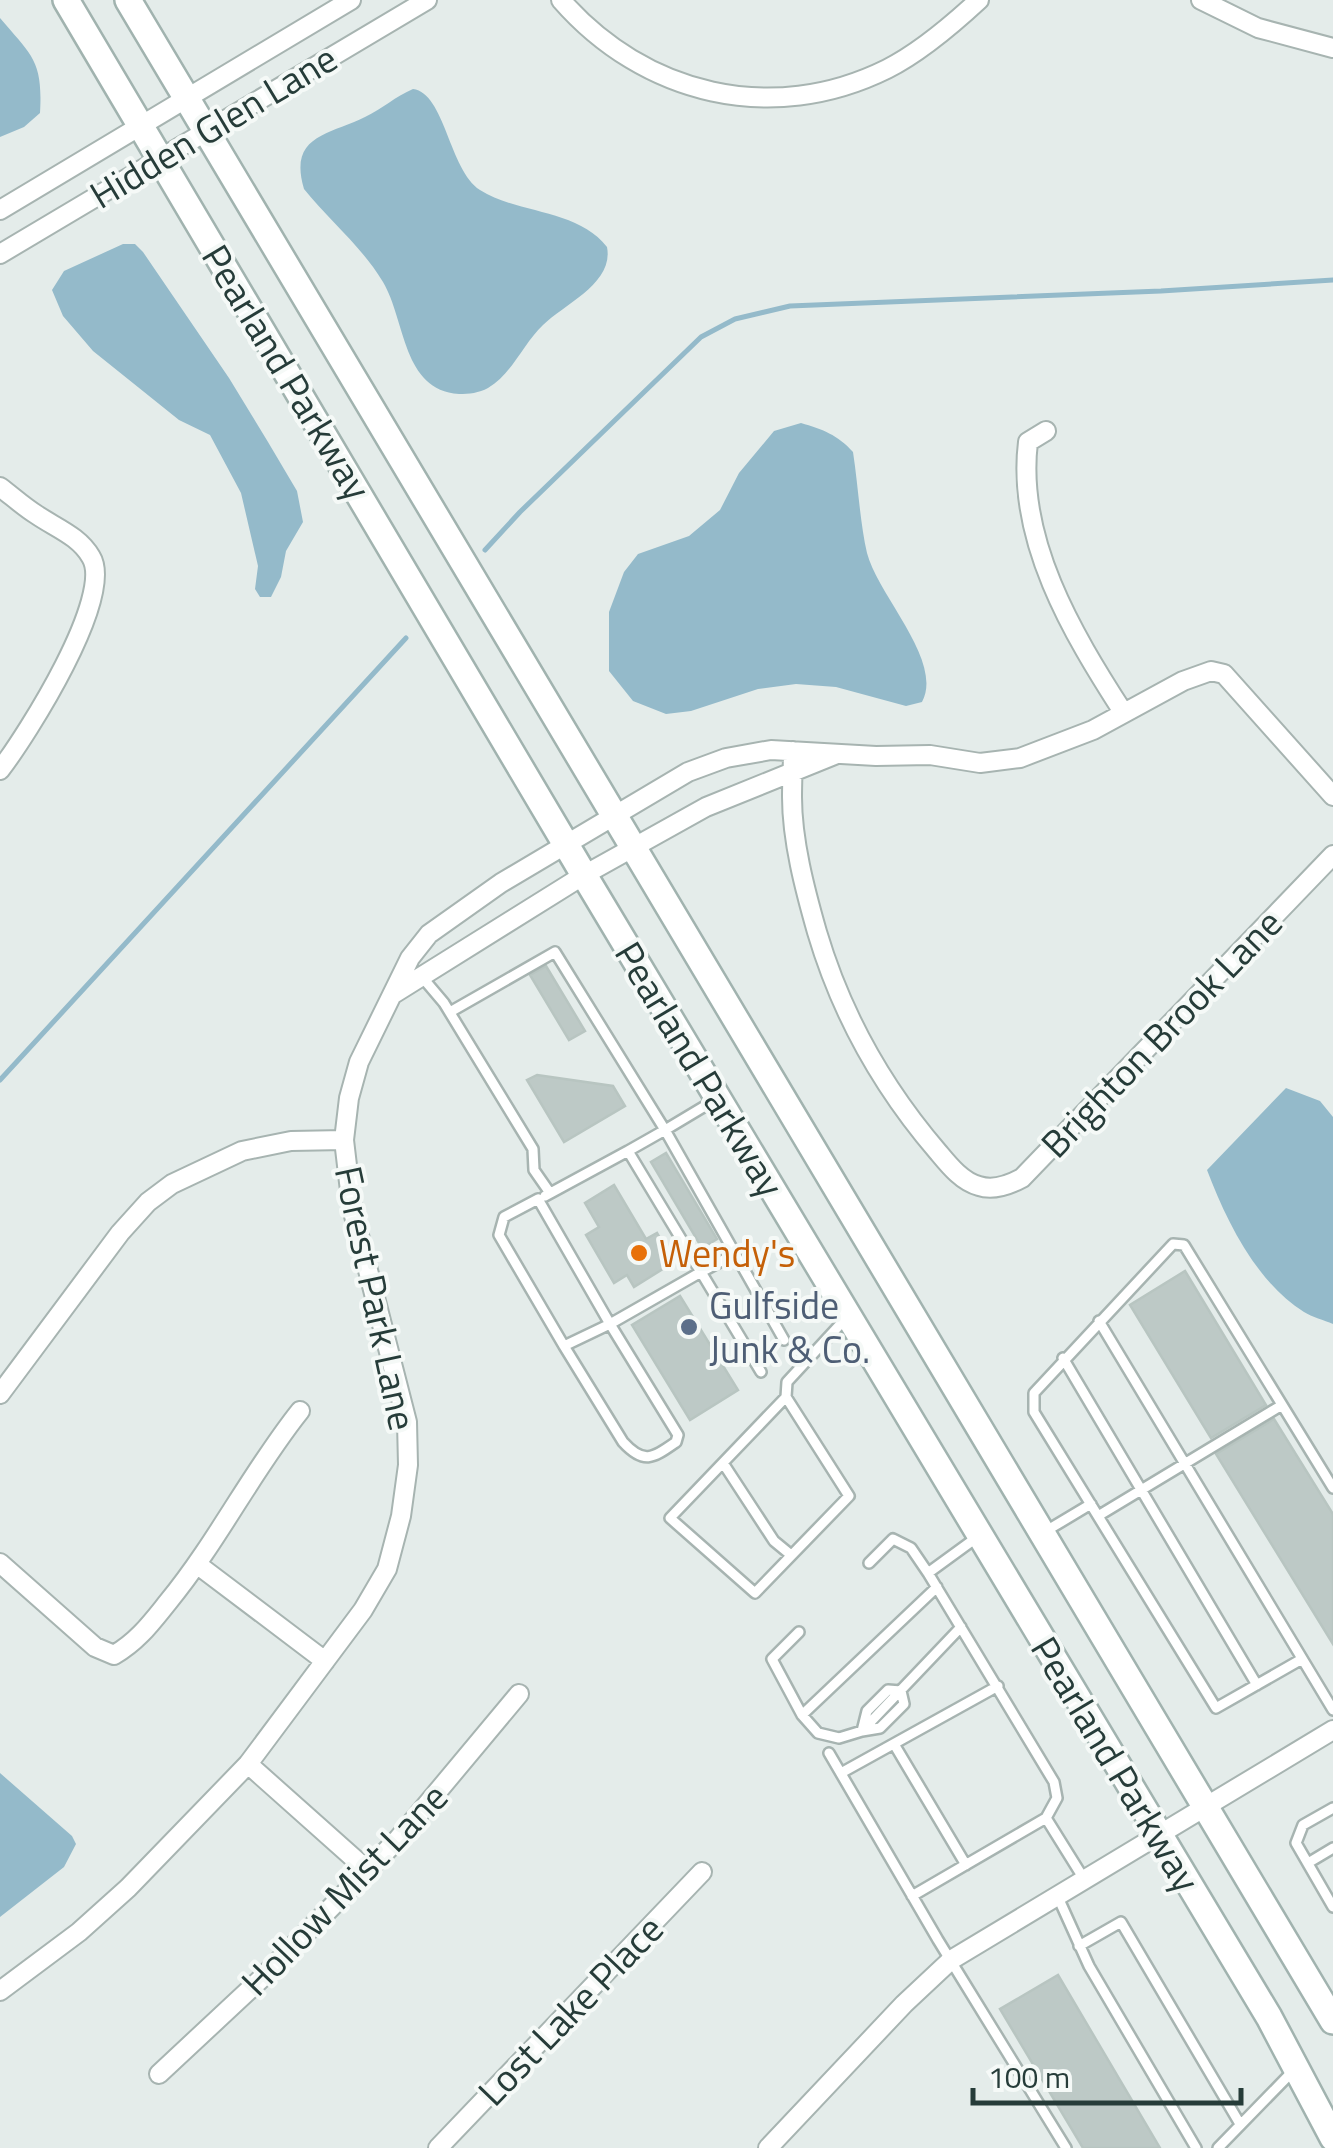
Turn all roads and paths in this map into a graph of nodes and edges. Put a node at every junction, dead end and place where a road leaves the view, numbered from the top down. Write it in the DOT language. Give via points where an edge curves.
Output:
graph roads {
  1 [pos="66,0"];
  2 [pos="128,0"];
  3 [pos="351,0"];
  4 [pos="427,0"];
  5 [pos="561,0"];
  6 [pos="979,0"];
  7 [pos="1201,0"];
  8 [pos="1333,48"];
  9 [pos="187,98"];
  10 [pos="142,125"];
  11 [pos="204,131"];
  12 [pos="160,157"];
  13 [pos="0,210"];
  14 [pos="0,254"];
  15 [pos="1046,431"];
  16 [pos="0,487"];
  17 [pos="1123,712"];
  18 [pos="792,751"];
  19 [pos="842,752"];
  20 [pos="0,770"];
  21 [pos="794,773"];
  22 [pos="1333,796"];
  23 [pos="614,818"];
  24 [pos="566,845"];
  25 [pos="632,847"];
  26 [pos="1333,856"];
  27 [pos="584,874"];
  28 [pos="420,975"];
  29 [pos="390,996"];
  30 [pos="450,1012"];
  31 [pos="717,1098"];
  32 [pos="664,1130"];
  33 [pos="344,1140"];
  34 [pos="628,1151"];
  35 [pos="550,1193"];
  36 [pos="538,1199"];
  37 [pos="735,1254"];
  38 [pos="700,1272"];
  39 [pos="848,1317"];
  40 [pos="1099,1322"];
  41 [pos="610,1324"];
  42 [pos="784,1340"];
  43 [pos="564,1346"];
  44 [pos="1063,1358"];
  45 [pos="761,1372"];
  46 [pos="0,1394"];
  47 [pos="786,1397"];
  48 [pos="1282,1405"];
  49 [pos="300,1411"];
  50 [pos="723,1463"];
  51 [pos="1185,1464"];
  52 [pos="1333,1488"];
  53 [pos="1141,1490"];
  54 [pos="1091,1504"];
  55 [pos="1098,1516"];
  56 [pos="1042,1533"];
  57 [pos="978,1536"];
  58 [pos="791,1555"];
  59 [pos="0,1563"];
  60 [pos="869,1563"];
  61 [pos="198,1565"];
  62 [pos="928,1573"];
  63 [pos="937,1587"];
  64 [pos="962,1627"];
  65 [pos="798,1632"];
  66 [pos="1302,1659"];
  67 [pos="325,1661"];
  68 [pos="1257,1685"];
  69 [pos="998,1686"];
  70 [pos="519,1694"];
  71 [pos="1333,1710"];
  72 [pos="802,1715"];
  73 [pos="1333,1730"];
  74 [pos="894,1744"];
  75 [pos="829,1753"];
  76 [pos="248,1764"];
  77 [pos="841,1773"];
  78 [pos="1205,1806"];
  79 [pos="1333,1808"];
  80 [pos="1046,1818"];
  81 [pos="1157,1834"];
  82 [pos="1333,1848"];
  83 [pos="1308,1864"];
  84 [pos="966,1865"];
  85 [pos="367,1870"];
  86 [pos="702,1872"];
  87 [pos="1084,1879"];
  88 [pos="912,1896"];
  89 [pos="1057,1896"];
  90 [pos="1333,1907"];
  91 [pos="1079,1946"];
  92 [pos="951,1960"];
  93 [pos="0,1991"];
  94 [pos="1332,2015"];
  95 [pos="1295,2069"];
  96 [pos="159,2074"];
  97 [pos="1240,2124"];
  98 [pos="1333,2138"];
  99 [pos="441,2147"];
  100 [pos="768,2148"];
  101 [pos="1066,2148"];
  102 [pos="1196,2148"];
  103 [pos="1218,2148"];
  1 -- 10 [label="main road, Pearland Parkway"];
  2 -- 9 [label="main road, Pearland Parkway"];
  3 -- 9 [label="street, Hidden Glen Lane"];
  4 -- 11 [label="street, Hidden Glen Lane"];
  5 -- 6 [label="street" via="621,56 664,78 767,97 845,86 889,68"];
  7 -- 8 [label="street" via="1258,28"];
  9 -- 10 [label="street, Hidden Glen Lane"];
  9 -- 11 [label="main road, Pearland Parkway"];
  10 -- 12 [label="main road, Pearland Parkway"];
  10 -- 13 [label="street, Hidden Glen Lane"];
  11 -- 12 [label="street, Hidden Glen Lane"];
  11 -- 23 [label="main road, Pearland Parkway"];
  12 -- 14 [label="street, Hidden Glen Lane"];
  12 -- 24 [label="main road, Pearland Parkway"];
  15 -- 17 [label="street" via="1028,442 1036,537 1076,636"];
  16 -- 20 [label="street" via="74,538 96,566 97,581 73,647"];
  17 -- 19 [label="street, Forest Park Lane" via="1020,758 980,763"];
  17 -- 22 [label="street, Forest Park Lane" via="1183,681 1211,671 1224,674"];
  18 -- 19 [label="street, Forest Park Lane"];
  18 -- 21 [label="street"];
  18 -- 23 [label="street, Forest Park Lane" via="726,758 688,772"];
  19 -- 21 [label="street"];
  21 -- 25 [label="street" via="706,807"];
  21 -- 26 [label="street, Brighton Brook Lane" via="804,881 848,1017 918,1129 953,1170 978,1186 1004,1187 1022,1178"];
  23 -- 24 [label="street, Forest Park Lane"];
  23 -- 25 [label="main road, Pearland Parkway"];
  24 -- 27 [label="main road, Pearland Parkway"];
  24 -- 29 [label="street, Forest Park Lane" via="428,934"];
  25 -- 27 [label="street"];
  25 -- 56 [label="main road, Pearland Parkway"];
  27 -- 28 [label="street"];
  27 -- 31 [label="main road, Pearland Parkway"];
  28 -- 29 [label="street"];
  28 -- 30 [label="lane"];
  29 -- 33 [label="street, Forest Park Lane" via="359,1062"];
  30 -- 32 [label="lane" via="555,952"];
  30 -- 35 [label="lane" via="533,1149 534,1170"];
  31 -- 32 [label="lane"];
  31 -- 39 [label="main road, Pearland Parkway"];
  32 -- 34 [label="lane"];
  32 -- 37 [label="lane"];
  33 -- 46 [label="street" via="242,1151 160,1193 120,1233"];
  33 -- 67 [label="street, Forest Park Lane" via="352,1208 406,1422 408,1466 387,1568"];
  34 -- 35 [label="lane"];
  34 -- 38 [label="lane"];
  35 -- 36 [label="lane"];
  36 -- 41 [label="lane"];
  36 -- 43 [label="lane" via="504,1218 499,1235"];
  37 -- 38 [label="lane"];
  37 -- 42 [label="lane"];
  38 -- 41 [label="lane"];
  38 -- 45 [label="lane"];
  39 -- 47 [label="lane" via="787,1382"];
  39 -- 57 [label="main road, Pearland Parkway"];
  40 -- 44 [label="lane"];
  40 -- 48 [label="lane" via="1172,1244 1184,1245"];
  40 -- 51 [label="lane"];
  41 -- 43 [label="lane"];
  41 -- 43 [label="lane" via="678,1435 660,1453 636,1455 624,1442"];
  44 -- 53 [label="lane"];
  44 -- 54 [label="lane" via="1034,1392 1034,1412"];
  47 -- 50 [label="lane"];
  47 -- 58 [label="lane" via="849,1496"];
  48 -- 51 [label="lane"];
  48 -- 52 [label="lane"];
  49 -- 61 [label="street"];
  50 -- 58 [label="lane" via="774,1541"];
  50 -- 58 [label="lane" via="670,1518 755,1592"];
  51 -- 53 [label="lane"];
  51 -- 66 [label="lane"];
  53 -- 55 [label="lane"];
  53 -- 68 [label="lane"];
  54 -- 55 [label="lane"];
  54 -- 56 [label="lane"];
  55 -- 68 [label="lane" via="1216,1708"];
  56 -- 78 [label="main road, Pearland Parkway"];
  57 -- 62 [label="lane"];
  57 -- 81 [label="main road, Pearland Parkway"];
  59 -- 61 [label="street" via="95,1647 114,1654 134,1643"];
  60 -- 62 [label="lane" via="893,1539 911,1548"];
  61 -- 67 [label="street"];
  62 -- 63 [label="lane"];
  63 -- 64 [label="lane"];
  63 -- 72 [label="lane"];
  64 -- 69 [label="lane"];
  64 -- 72 [label="lane" via="862,1731 839,1738 818,1733"];
  65 -- 72 [label="lane" via="772,1659"];
  66 -- 68 [label="lane"];
  66 -- 71 [label="lane"];
  67 -- 76 [label="street, Forest Park Lane"];
  69 -- 74 [label="lane"];
  69 -- 80 [label="lane" via="1054,1782 1056,1798"];
  70 -- 85 [label="street, Hollow Mist Lane"];
  73 -- 78 [label="street"];
  74 -- 77 [label="lane"];
  74 -- 84 [label="lane"];
  75 -- 77 [label="lane"];
  76 -- 85 [label="street"];
  76 -- 93 [label="street, Forest Park Lane" via="79,1932"];
  77 -- 88 [label="lane"];
  78 -- 81 [label="street"];
  78 -- 94 [label="main road, Pearland Parkway"];
  79 -- 83 [label="lane" via="1303,1825 1296,1843"];
  80 -- 84 [label="lane"];
  80 -- 87 [label="lane"];
  81 -- 87 [label="street"];
  81 -- 95 [label="main road, Pearland Parkway"];
  82 -- 83 [label="lane"];
  83 -- 90 [label="lane"];
  84 -- 88 [label="lane"];
  85 -- 96 [label="street, Hollow Mist Lane"];
  86 -- 99 [label="street, Lost Lake Place"];
  87 -- 89 [label="street"];
  88 -- 92 [label="lane"];
  89 -- 91 [label="lane"];
  89 -- 92 [label="street"];
  91 -- 97 [label="lane" via="1121,1922"];
  91 -- 102 [label="lane"];
  92 -- 100 [label="street"];
  92 -- 101 [label="lane"];
  95 -- 97 [label="lane"];
  95 -- 98 [label="main road, Pearland Parkway"];
  97 -- 103 [label="lane"];
}
